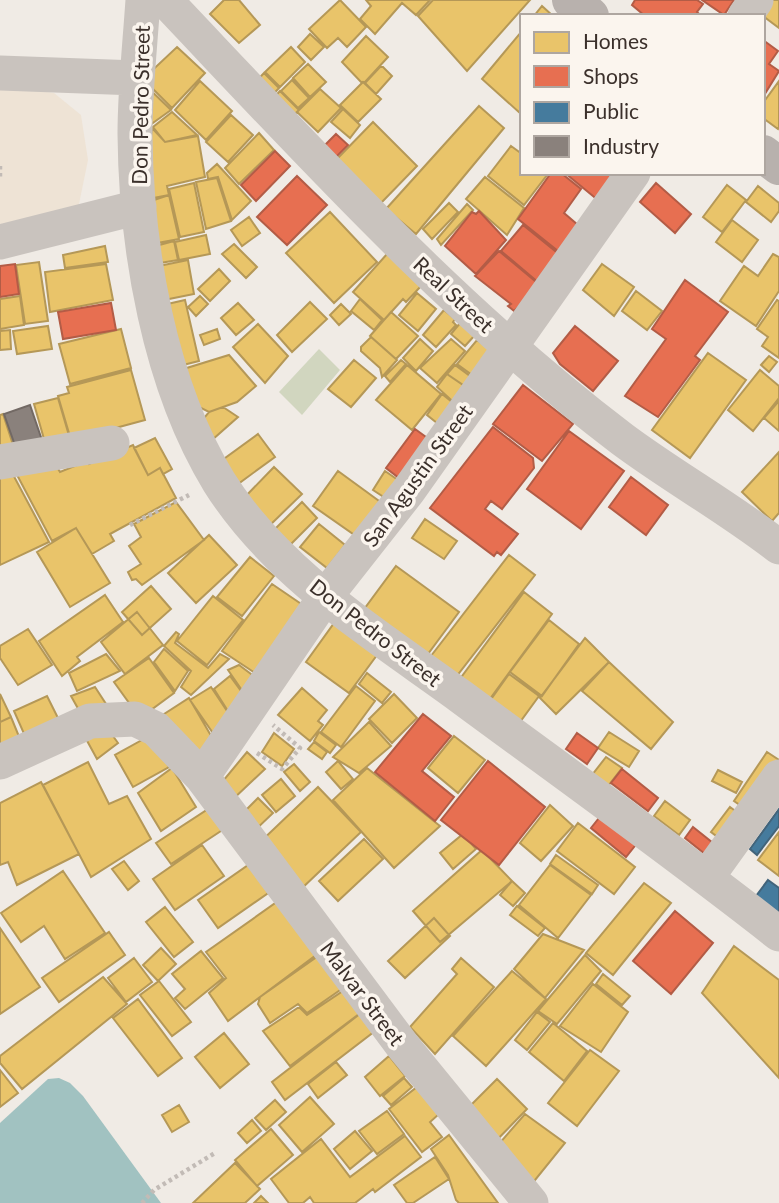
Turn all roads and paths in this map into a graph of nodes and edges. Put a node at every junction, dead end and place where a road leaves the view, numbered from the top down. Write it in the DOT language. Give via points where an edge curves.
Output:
graph roads {
  1 [pos="143,0"];
  2 [pos="571,0"];
  3 [pos="181,5"];
  4 [pos="588,14"];
  5 [pos="0,73"];
  6 [pos="137,78"];
  7 [pos="0,166"];
  8 [pos="632,175"];
  9 [pos="0,177"];
  10 [pos="139,206"];
  11 [pos="0,242"];
  12 [pos="512,347"];
  13 [pos="112,443"];
  14 [pos="0,462"];
  15 [pos="218,480"];
  16 [pos="130,525"];
  17 [pos="779,547"];
  18 [pos="325,597"];
  19 [pos="250,706"];
  20 [pos="229,736"];
  21 [pos="0,762"];
  22 [pos="202,777"];
  23 [pos="779,778"];
  24 [pos="706,877"];
  25 [pos="779,934"];
  26 [pos="215,1153"];
  27 [pos="142,1203"];
  28 [pos="531,1203"];
  1 -- 6 [label="street, Don Pedro Street"];
  2 -- 4 [label="main road"];
  3 -- 12 [label="street, Real Street" via="380,225"];
  5 -- 6 [label="street"];
  6 -- 10 [label="street, Don Pedro Street"];
  7 -- 9 [label="path"];
  8 -- 12 [label="street, San Agustin Street"];
  10 -- 11 [label="street"];
  10 -- 15 [label="street, Don Pedro Street" via="152,296 173,380"];
  12 -- 17 [label="street, Real Street" via="622,439"];
  12 -- 18 [label="street, San Agustin Street"];
  13 -- 14 [label="street"];
  15 -- 16 [label="path"];
  15 -- 18 [label="street, Don Pedro Street" via="251,525"];
  18 -- 19 [label="street, San Agustin Street"];
  18 -- 24 [label="street, Don Pedro Street"];
  19 -- 20 [label="street, San Agustin Street"];
  19 -- 20 [label="path" via="300,748 282,769"];
  20 -- 22 [label="street, San Agustin Street"];
  21 -- 22 [label="street, Malvar Street" via="90,721 126,718 147,722"];
  22 -- 28 [label="street, Malvar Street" via="402,1045"];
  23 -- 24 [label="street"];
  24 -- 25 [label="street, Don Pedro Street"];
  26 -- 27 [label="path" via="154,1190"];
}
